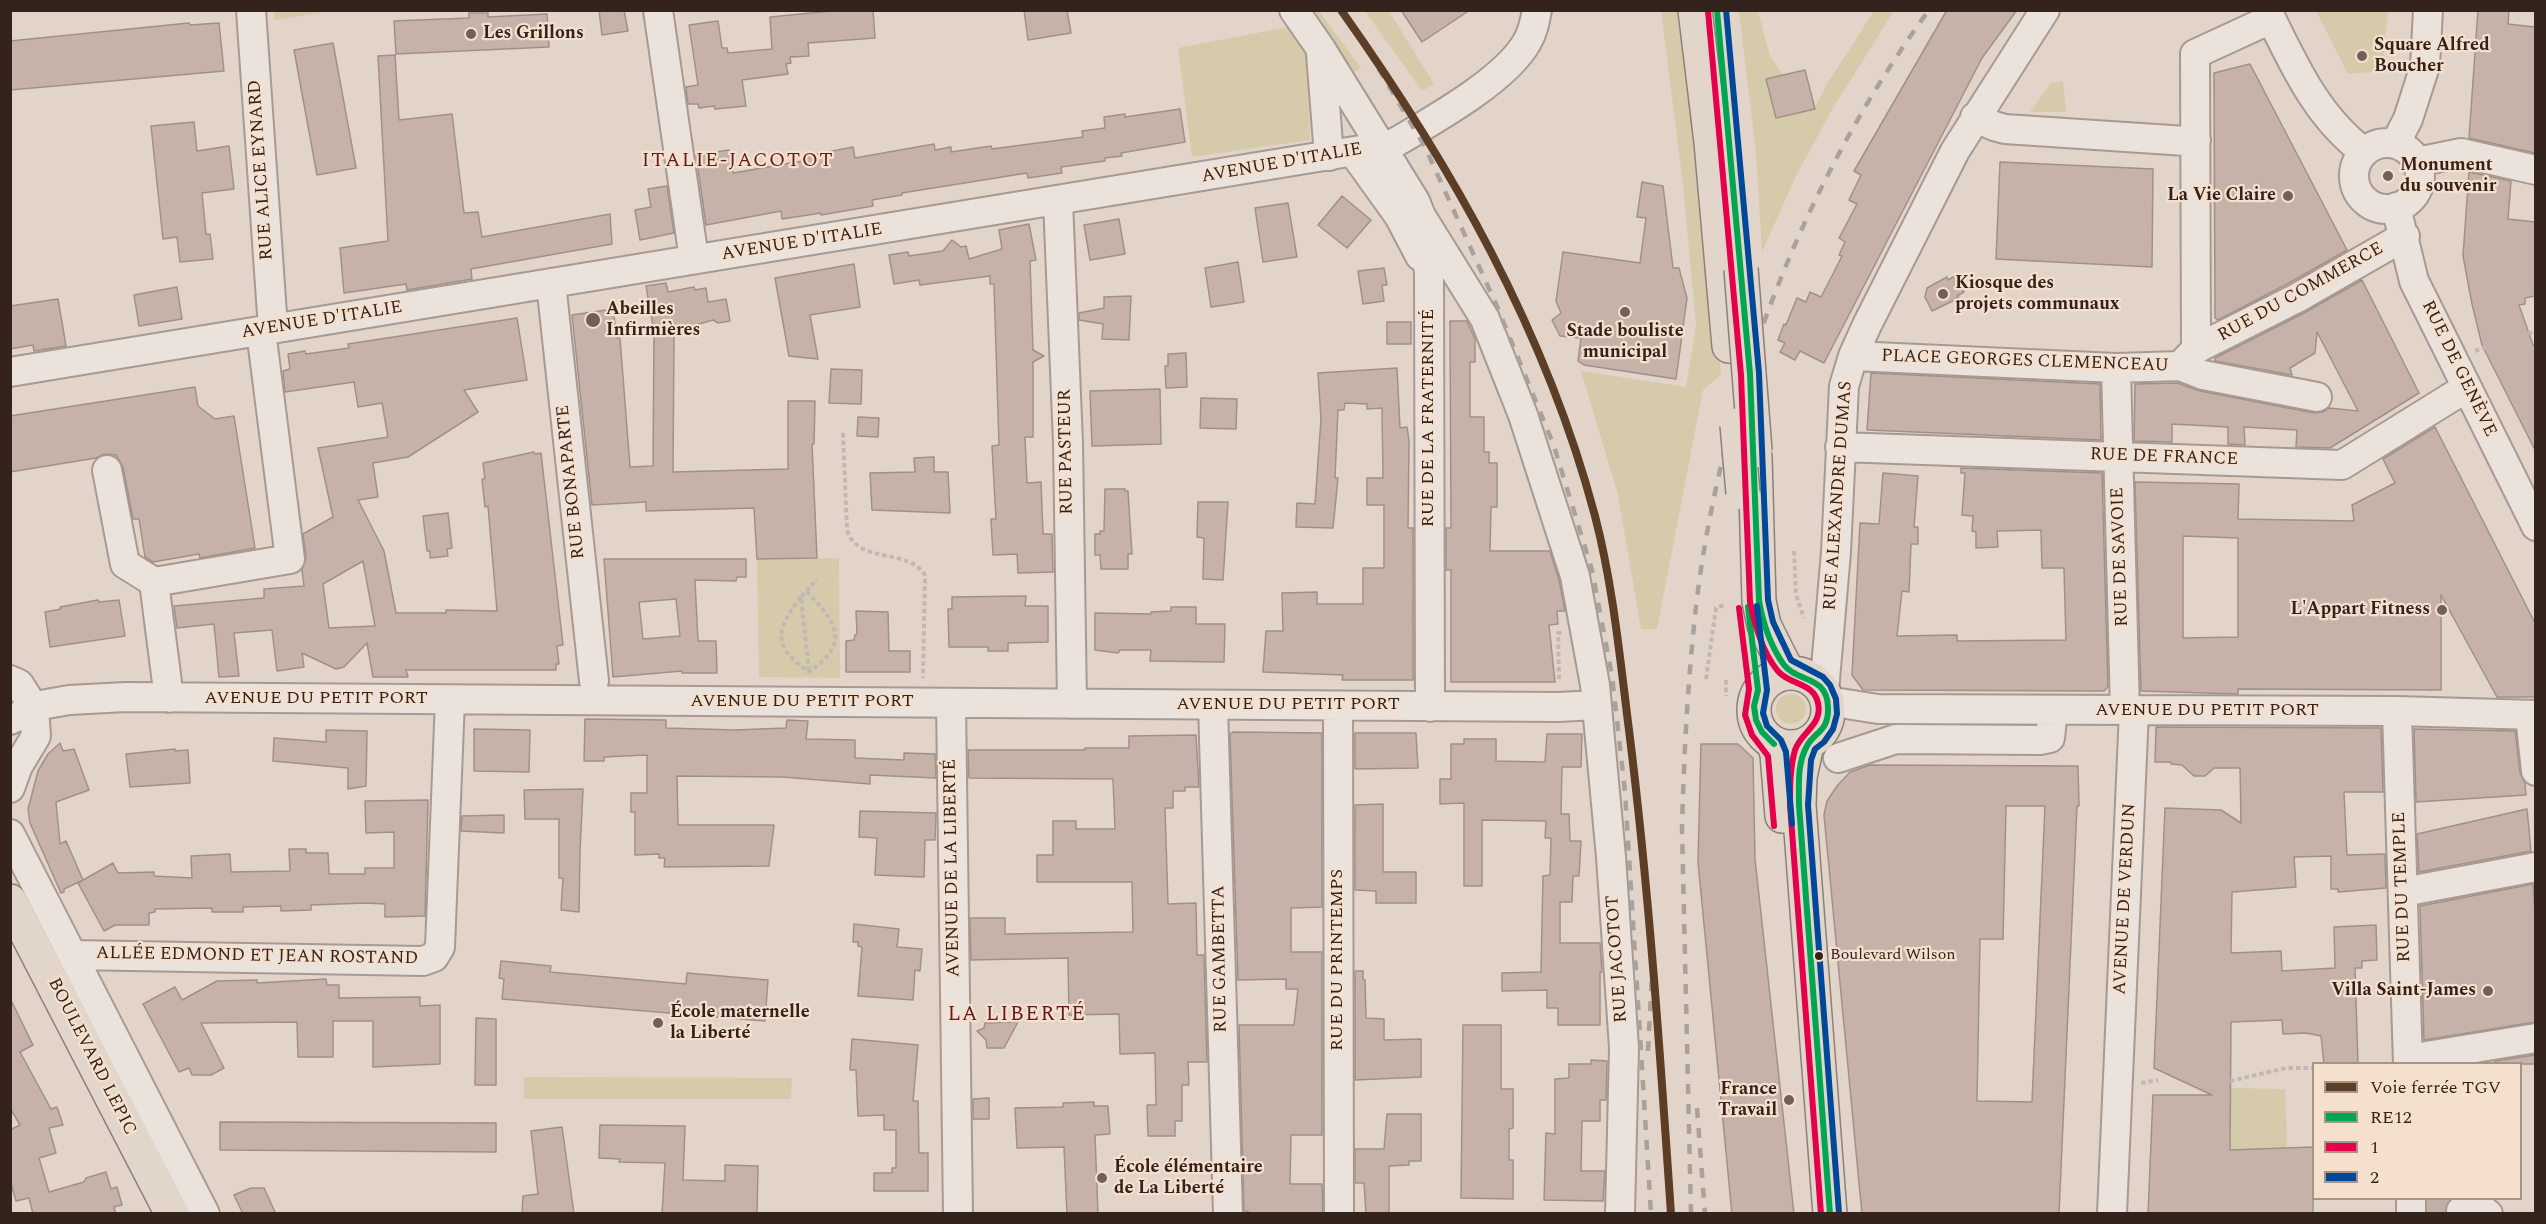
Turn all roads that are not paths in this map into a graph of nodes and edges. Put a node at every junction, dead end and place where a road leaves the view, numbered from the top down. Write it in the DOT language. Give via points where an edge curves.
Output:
graph roads {
  1 [pos="251,10"];
  2 [pos="658,10"];
  3 [pos="1293,10"];
  4 [pos="1537,10"];
  5 [pos="1695,10"];
  6 [pos="1717,10"];
  7 [pos="2045,10"];
  8 [pos="2428,10"];
  9 [pos="2269,15"];
  10 [pos="1321,49"];
  11 [pos="1975,117"];
  12 [pos="2196,140"];
  13 [pos="2395,144"];
  14 [pos="1381,147"];
  15 [pos="2364,152"];
  16 [pos="1341,154"];
  17 [pos="2417,162"];
  18 [pos="2535,170"];
  19 [pos="1059,201"];
  20 [pos="2396,207"];
  21 [pos="1421,216"];
  22 [pos="2405,236"];
  23 [pos="694,260"];
  24 [pos="1428,273"];
  25 [pos="551,283"];
  26 [pos="267,330"];
  27 [pos="2188,358"];
  28 [pos="1851,360"];
  29 [pos="2116,368"];
  30 [pos="10,372"];
  31 [pos="2466,388"];
  32 [pos="2317,397"];
  33 [pos="1840,447"];
  34 [pos="2118,455"];
  35 [pos="107,470"];
  36 [pos="2535,524"];
  37 [pos="154,582"];
  38 [pos="10,680"];
  39 [pos="594,681"];
  40 [pos="1758,690"];
  41 [pos="1815,692"];
  42 [pos="169,698"];
  43 [pos="450,700"];
  44 [pos="938,703"];
  45 [pos="1072,704"];
  46 [pos="1213,705"];
  47 [pos="1596,705"];
  48 [pos="1338,706"];
  49 [pos="1430,706"];
  50 [pos="1888,710"];
  51 [pos="2053,710"];
  52 [pos="2125,711"];
  53 [pos="2397,711"];
  54 [pos="22,714"];
  55 [pos="2533,716"];
  56 [pos="1896,739"];
  57 [pos="1774,744"];
  58 [pos="1807,744"];
  59 [pos="1838,758"];
  60 [pos="2535,771"];
  61 [pos="10,788"];
  62 [pos="10,834"];
  63 [pos="2535,867"];
  64 [pos="2403,892"];
  65 [pos="10,901"];
  66 [pos="72,955"];
  67 [pos="2535,1038"];
  68 [pos="2408,1061"];
  69 [pos="2108,1088"];
  70 [pos="172,1214"];
  71 [pos="205,1214"];
  72 [pos="958,1214"];
  73 [pos="1228,1214"];
  74 [pos="1339,1214"];
  75 [pos="1620,1214"];
  76 [pos="1812,1214"];
  77 [pos="1830,1214"];
  78 [pos="2093,1214"];
  79 [pos="2112,1214"];
  1 -- 26 [label="street, RUE ALICE EYNARD"];
  2 -- 23 [label="street"];
  3 -- 10 [label="street"];
  4 -- 14 [label="street, AVENUE D'ITALIE" via="1527,42 1516,58 1491,80 1437,118"];
  5 -- 40 [label="main road, bridge" via="1711,142 1743,493 1748,622"];
  6 -- 41 [label="main road, bridge" via="1755,451 1761,615 1784,665"];
  7 -- 11 [label="street, PLACE GEORGES CLEMENCEAU"];
  8 -- 13 [label="street" via="2426,66"];
  9 -- 12 [label="street" via="2194,54"];
  9 -- 15 [label="street" via="2316,104 2345,138"];
  10 -- 14 [label="street"];
  10 -- 16 [label="street"];
  11 -- 12 [label="street" via="2006,129"];
  11 -- 28 [label="street, PLACE GEORGES CLEMENCEAU"];
  12 -- 27 [label="street"];
  13 -- 15 [label="street" via="2384,143"];
  13 -- 17 [label="street"];
  14 -- 16 [label="street, AVENUE D'ITALIE"];
  14 -- 21 [label="street"];
  15 -- 20 [label="street" via="2354,174 2362,198 2384,209"];
  16 -- 19 [label="street, AVENUE D'ITALIE"];
  16 -- 24 [label="street, RUE DE LA FRATERNITÉ" via="1411,236"];
  17 -- 18 [label="street" via="2461,153"];
  17 -- 20 [label="street" via="2417,190"];
  19 -- 23 [label="street, AVENUE D'ITALIE"];
  19 -- 45 [label="street, RUE PASTEUR"];
  20 -- 22 [label="street, RUE DE GENÈVE"];
  21 -- 24 [label="street"];
  21 -- 47 [label="street, RUE JACOTOT" via="1485,319 1523,415 1575,576"];
  22 -- 27 [label="street, RUE DU COMMERCE"];
  22 -- 31 [label="street, RUE DE GENÈVE" via="2414,281"];
  23 -- 25 [label="street, AVENUE D'ITALIE"];
  24 -- 49 [label="street, RUE DE LA FRATERNITÉ"];
  25 -- 26 [label="street, AVENUE D'ITALIE"];
  25 -- 39 [label="street, RUE BONAPARTE"];
  26 -- 30 [label="street, AVENUE D'ITALIE"];
  26 -- 37 [label="street, RUE ALICE EYNARD" via="290,559"];
  27 -- 29 [label="street, PLACE GEORGES CLEMENCEAU"];
  27 -- 32 [label="street" via="2203,375"];
  28 -- 29 [label="street, PLACE GEORGES CLEMENCEAU"];
  28 -- 33 [label="street, RUE ALEXANDRE DUMAS" via="1844,386"];
  29 -- 34 [label="street, RUE DE SAVOIE"];
  31 -- 34 [label="street, RUE DE FRANCE" via="2343,465"];
  31 -- 36 [label="street, RUE DE GENÈVE"];
  33 -- 34 [label="street, RUE DE FRANCE"];
  33 -- 41 [label="street, RUE ALEXANDRE DUMAS" via="1829,629"];
  34 -- 52 [label="street, RUE DE SAVOIE"];
  35 -- 37 [label="street" via="125,564"];
  37 -- 42 [label="street"];
  38 -- 54 [label="street" via="19,684"];
  40 -- 41 [label="main road" via="1778,675"];
  40 -- 57 [label="main road" via="1753,714 1757,726"];
  41 -- 50 [label="street, AVENUE DU PETIT PORT"];
  41 -- 58 [label="main road" via="1816,737"];
  42 -- 43 [label="street, AVENUE DU PETIT PORT"];
  42 -- 54 [label="street, AVENUE DU PETIT PORT" via="69,700"];
  43 -- 44 [label="street, AVENUE DU PETIT PORT"];
  43 -- 66 [label="street, ALLÉE EDMOND ET JEAN ROSTAND" via="440,947 434,957 423,961"];
  44 -- 45 [label="street, AVENUE DU PETIT PORT"];
  44 -- 72 [label="street, AVENUE DE LA LIBERTÉ"];
  45 -- 46 [label="street, AVENUE DU PETIT PORT"];
  46 -- 48 [label="street, AVENUE DU PETIT PORT"];
  46 -- 73 [label="street, RUE GAMBETTA"];
  47 -- 49 [label="street, AVENUE DU PETIT PORT"];
  47 -- 75 [label="street, RUE JACOTOT" via="1624,1048"];
  48 -- 49 [label="street, AVENUE DU PETIT PORT"];
  48 -- 74 [label="street, RUE DU PRINTEMPS"];
  50 -- 51 [label="street, AVENUE DU PETIT PORT"];
  50 -- 56 [label="street"];
  51 -- 52 [label="street, AVENUE DU PETIT PORT"];
  51 -- 56 [label="street" via="2050,738 2040,740"];
  52 -- 53 [label="street, AVENUE DU PETIT PORT"];
  52 -- 69 [label="street, AVENUE DE VERDUN"];
  53 -- 55 [label="street, AVENUE DU PETIT PORT"];
  53 -- 64 [label="street, RUE DU TEMPLE"];
  54 -- 61 [label="street" via="36,736"];
  55 -- 60 [label="street"];
  56 -- 59 [label="street"];
  57 -- 58 [label="main road"];
  57 -- 76 [label="main road"];
  58 -- 77 [label="main road" via="1798,805"];
  62 -- 66 [label="street"];
  63 -- 64 [label="street"];
  64 -- 68 [label="street, RUE DU TEMPLE"];
  65 -- 70 [label="main road, BOULEVARD LEPIC"];
  66 -- 71 [label="street"];
  67 -- 68 [label="street"];
  69 -- 78 [label="street, AVENUE DE VERDUN"];
  69 -- 79 [label="street, AVENUE DE VERDUN"];
}
